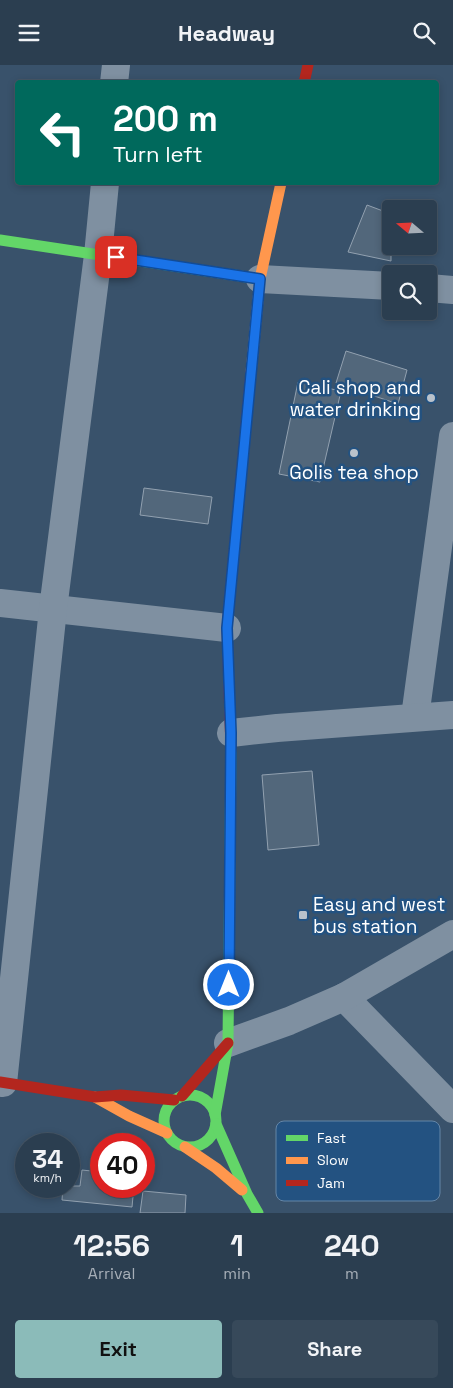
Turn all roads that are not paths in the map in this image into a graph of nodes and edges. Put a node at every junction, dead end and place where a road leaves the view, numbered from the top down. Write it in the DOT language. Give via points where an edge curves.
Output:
graph roads {
  1 [pos="116,65"];
  2 [pos="308,65"];
  3 [pos="114,80"];
  4 [pos="305,80"];
  5 [pos="105,185"];
  6 [pos="282,185"];
  7 [pos="0,240"];
  8 [pos="98,255"];
  9 [pos="260,279"];
  10 [pos="382,286"];
  11 [pos="437,289"];
  12 [pos="453,290"];
  13 [pos="453,436"];
  14 [pos="0,603"];
  15 [pos="53,609"];
  16 [pos="227,628"];
  17 [pos="453,715"];
  18 [pos="415,717"];
  19 [pos="231,733"];
  20 [pos="453,934"];
  21 [pos="344,997"];
  22 [pos="228,1043"];
  23 [pos="2,1083"];
  24 [pos="95,1097"];
  25 [pos="178,1098"];
  26 [pos="453,1109"];
  27 [pos="216,1119"];
  28 [pos="166,1133"];
  29 [pos="184,1147"];
  30 [pos="248,1194"];
  31 [pos="258,1213"];
  1 -- 3 [label="street"];
  2 -- 4 [label="street"];
  5 -- 8 [label="street"];
  6 -- 9 [label="street"];
  7 -- 8 [label="street"];
  8 -- 9 [label="street"];
  8 -- 15 [label="street"];
  9 -- 10 [label="street"];
  9 -- 16 [label="street"];
  11 -- 12 [label="street"];
  13 -- 18 [label="street"];
  14 -- 15 [label="street"];
  15 -- 16 [label="street"];
  15 -- 23 [label="street"];
  16 -- 19 [label="street"];
  17 -- 18 [label="street"];
  18 -- 19 [label="street"];
  19 -- 22 [label="street"];
  20 -- 21 [label="street"];
  21 -- 22 [label="street"];
  21 -- 26 [label="street"];
  22 -- 25 [label="street"];
  22 -- 27 [label="street"];
  23 -- 24 [label="street"];
  24 -- 25 [label="street"];
  24 -- 28 [label="street"];
  25 -- 27 [label="street" via="190,1094 199,1096 212,1107"];
  25 -- 28 [label="street" via="165,1111"];
  27 -- 29 [label="street" via="214,1132 202,1145"];
  27 -- 30 [label="street"];
  28 -- 29 [label="street"];
  29 -- 30 [label="street"];
  30 -- 31 [label="street"];
}
